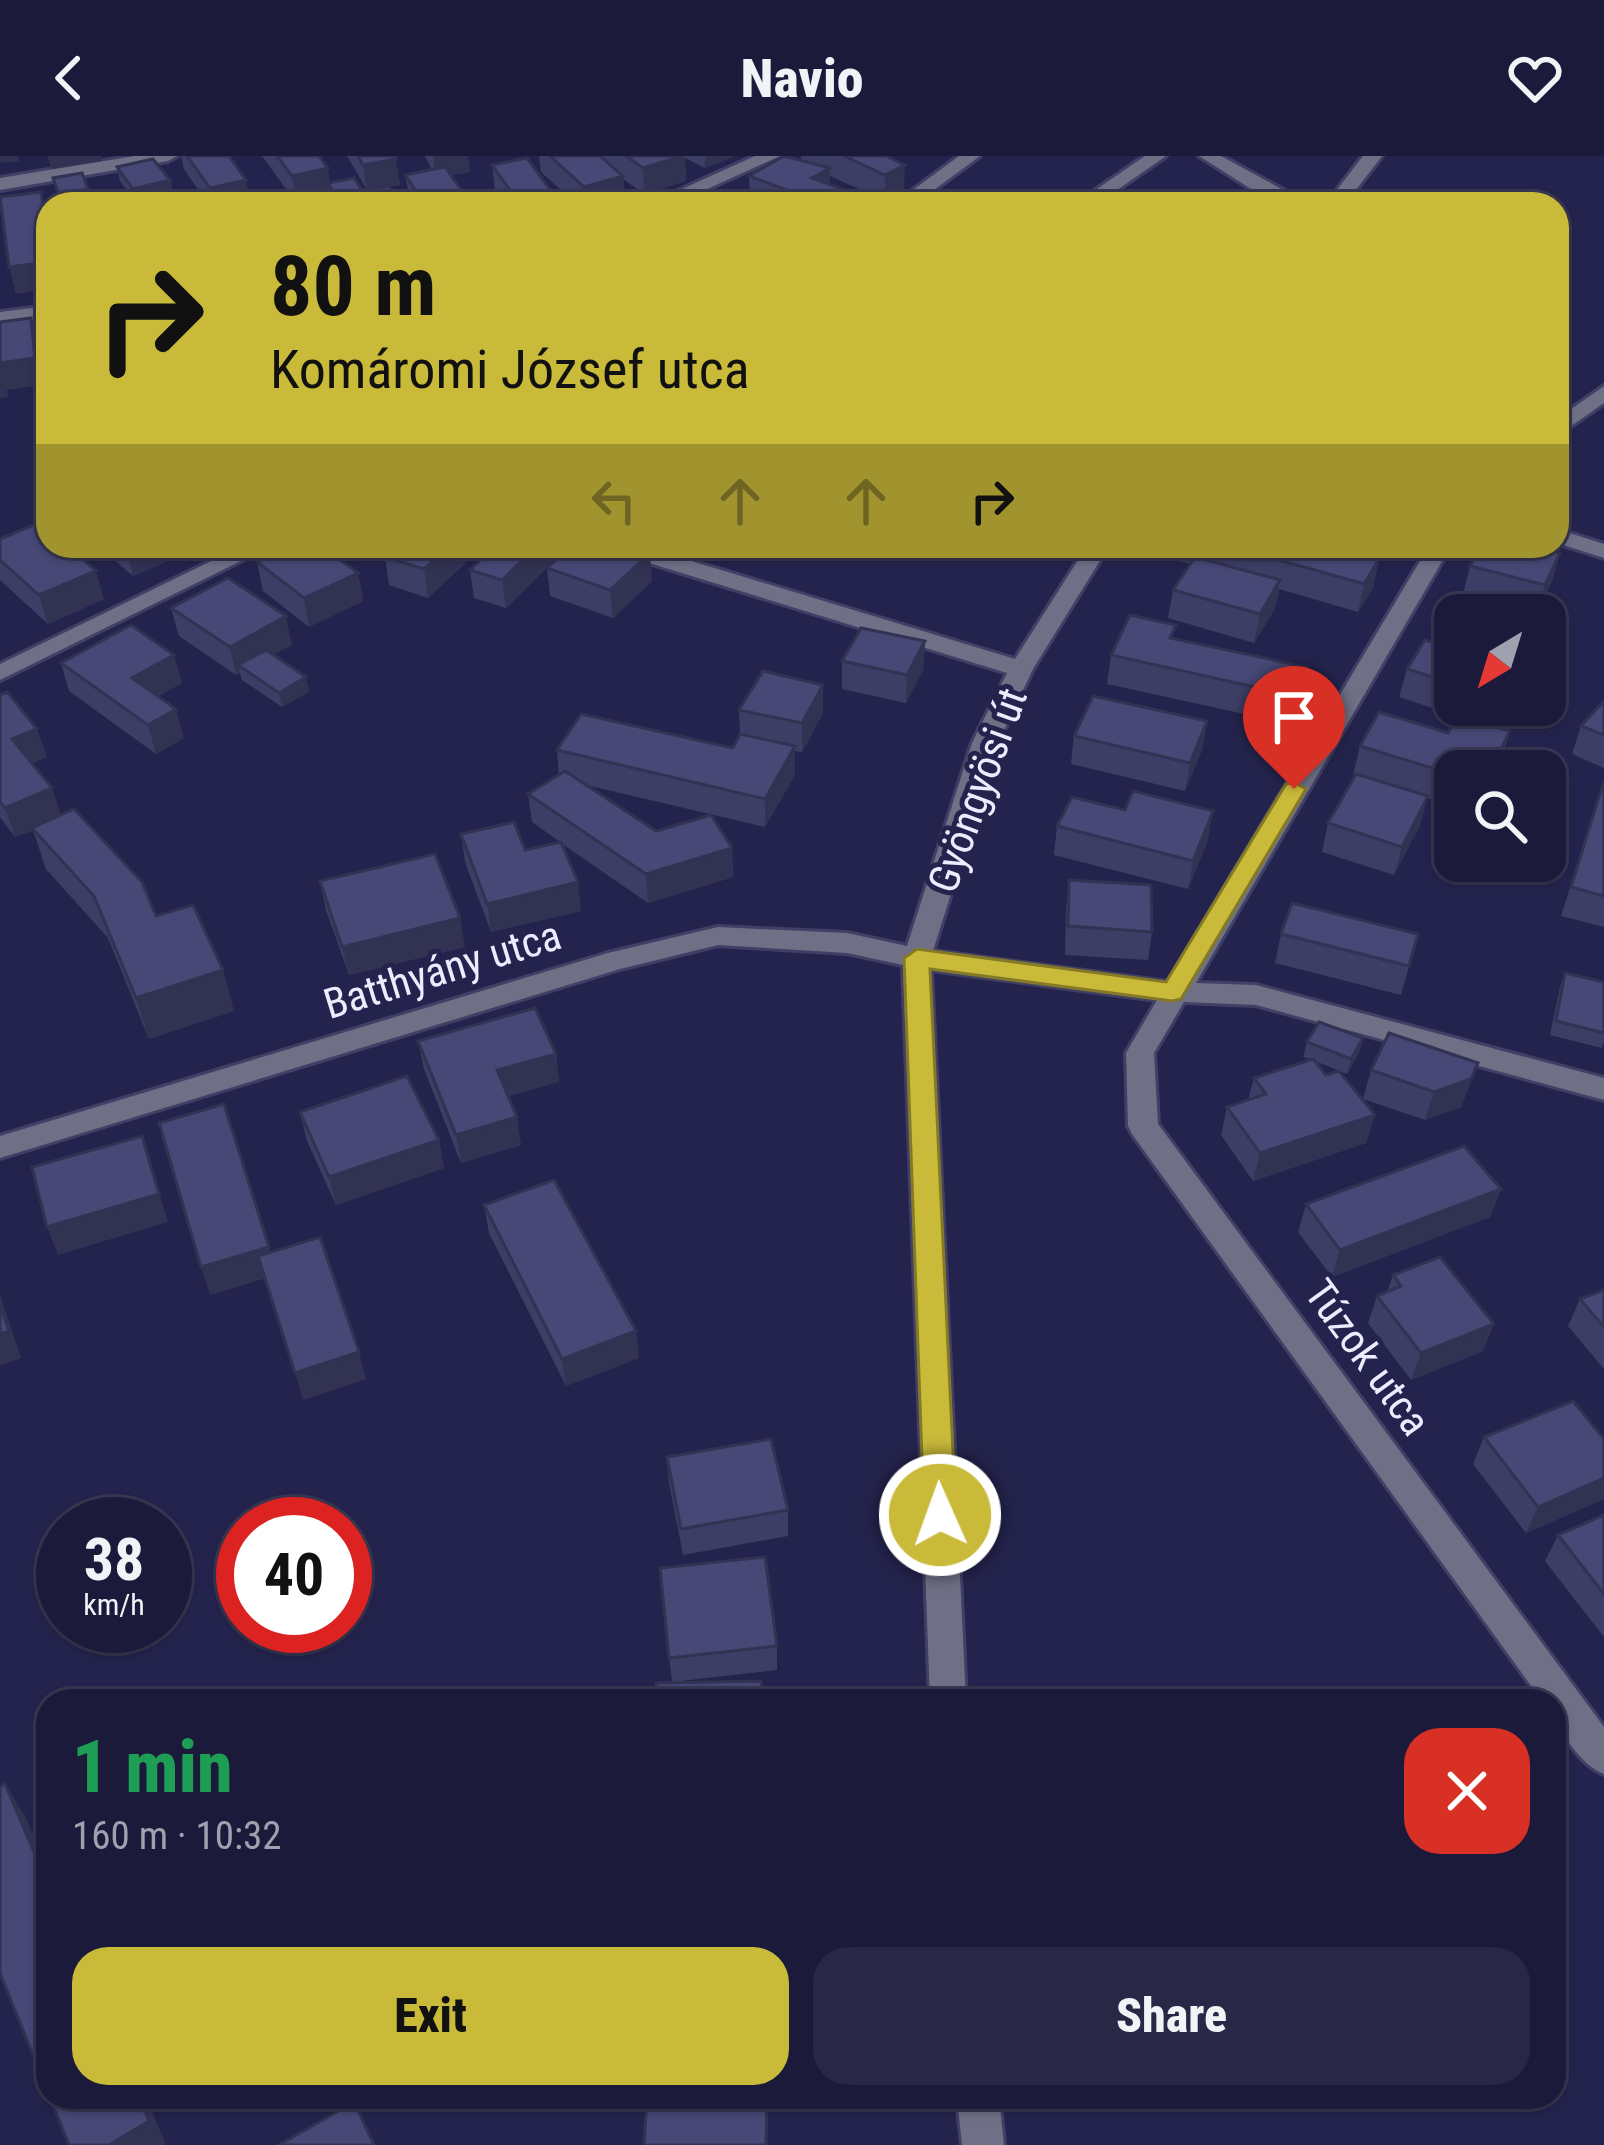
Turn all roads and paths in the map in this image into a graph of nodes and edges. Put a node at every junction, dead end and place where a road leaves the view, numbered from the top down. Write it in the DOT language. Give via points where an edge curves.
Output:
graph roads {
  1 [pos="168,156"];
  2 [pos="771,156"];
  3 [pos="971,156"];
  4 [pos="1157,156"];
  5 [pos="1208,156"];
  6 [pos="1373,156"];
  7 [pos="0,184"];
  8 [pos="686,192"];
  9 [pos="920,192"];
  10 [pos="1102,192"];
  11 [pos="1271,192"];
  12 [pos="1344,192"];
  13 [pos="36,314"];
  14 [pos="0,318"];
  15 [pos="1604,392"];
  16 [pos="1569,420"];
  17 [pos="1569,540"];
  18 [pos="1604,551"];
  19 [pos="235,558"];
  20 [pos="688,558"];
  21 [pos="1090,558"];
  22 [pos="1433,558"];
  23 [pos="1021,669"];
  24 [pos="0,673"];
  25 [pos="917,958"];
  26 [pos="1172,992"];
  27 [pos="1604,1089"];
  28 [pos="0,1147"];
  29 [pos="947,1689"];
  30 [pos="1555,1689"];
  31 [pos="1566,1704"];
  32 [pos="1604,1756"];
  33 [pos="979,2109"];
  34 [pos="983,2145"];
  1 -- 7 [label="street"];
  2 -- 8 [label="street"];
  3 -- 9 [label="street"];
  4 -- 10 [label="street"];
  5 -- 11 [label="street"];
  6 -- 12 [label="street"];
  13 -- 14 [label="street"];
  15 -- 16 [label="street"];
  17 -- 18 [label="street"];
  19 -- 24 [label="street"];
  20 -- 23 [label="street"];
  21 -- 23 [label="street, Gyöngyösi út"];
  22 -- 26 [label="street, Túzok utca"];
  23 -- 25 [label="street, Gyöngyösi út" via="986,743"];
  25 -- 26 [label="street, Batthyány utca"];
  25 -- 28 [label="street, Batthyány utca" via="847,943 718,935"];
  25 -- 29 [label="street, Gyöngyösi út"];
  26 -- 27 [label="street, Batthyány utca" via="1256,995"];
  26 -- 30 [label="street, Túzok utca" via="1140,1053 1143,1126"];
  31 -- 32 [label="street, Túzok utca"];
  33 -- 34 [label="street"];
}
